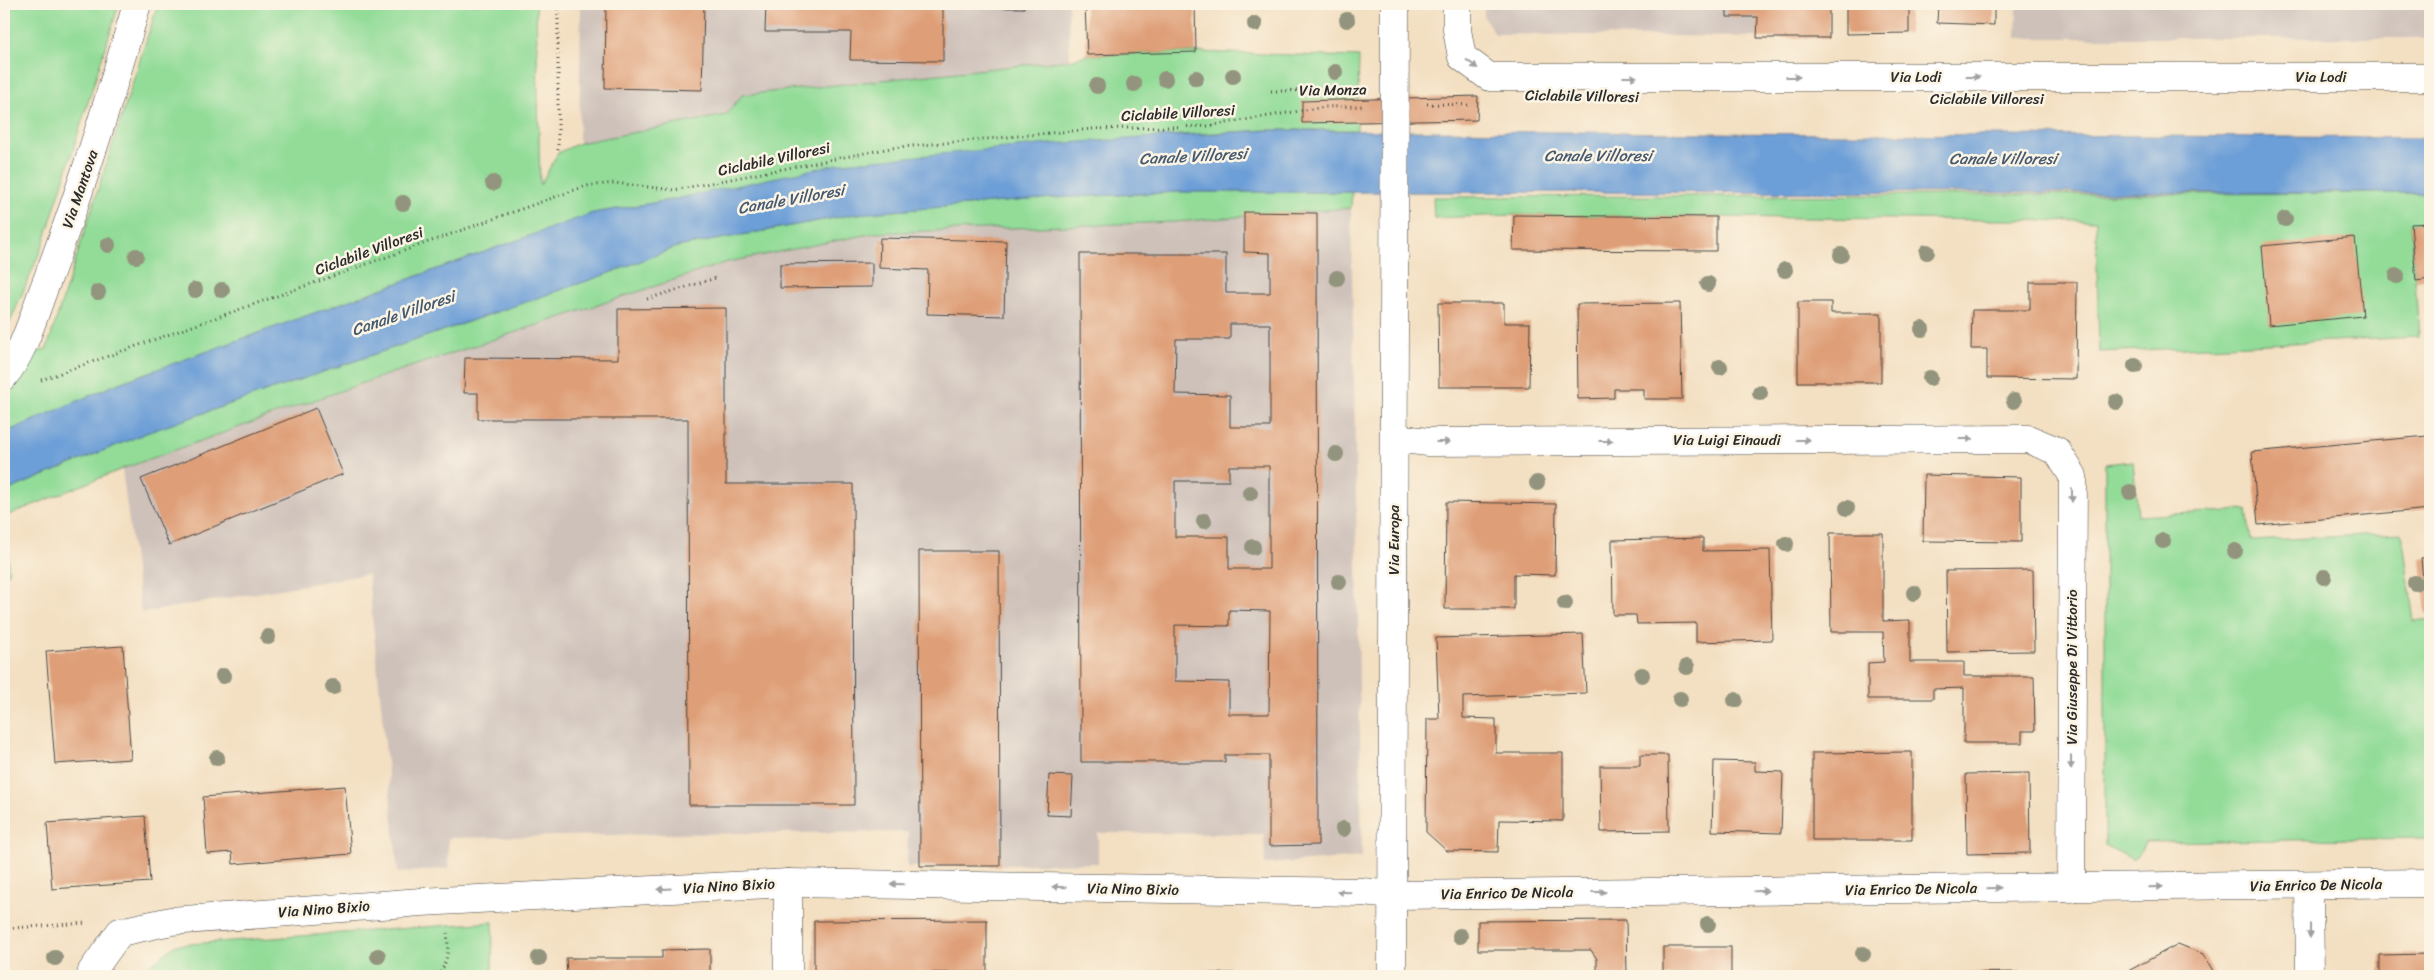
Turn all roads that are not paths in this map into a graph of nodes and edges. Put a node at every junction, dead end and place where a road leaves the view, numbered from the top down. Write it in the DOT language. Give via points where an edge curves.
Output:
graph roads {
  1 [pos="137,4"];
  2 [pos="1395,4"];
  3 [pos="1457,4"];
  4 [pos="2430,78"];
  5 [pos="6,373"];
  6 [pos="1395,438"];
  7 [pos="2057,451"];
  8 [pos="788,882"];
  9 [pos="2430,884"];
  10 [pos="2309,885"];
  11 [pos="2071,888"];
  12 [pos="1393,895"];
  13 [pos="91,976"];
  14 [pos="788,976"];
  15 [pos="1392,976"];
  16 [pos="2310,976"];
  1 -- 5 [label="street, Via Mantova" via="97,139 25,338"];
  2 -- 6 [label="street, Via Europa"];
  3 -- 4 [label="street, Via Lodi, one-way" via="1462,57 1489,77"];
  6 -- 7 [label="street, Via Luigi Einaudi, one-way" via="1428,442 2028,439"];
  6 -- 12 [label="street, Via Europa"];
  7 -- 11 [label="street, Via Giuseppe Di Vittorio, one-way" via="2073,476"];
  12 -- 8 [label="street, Via Nino Bixio, one-way"];
  8 -- 13 [label="street, Via Nino Bixio, one-way" via="441,900 171,920 120,932"];
  8 -- 14 [label="street"];
  9 -- 10 [label="street, Via Enrico De Nicola"];
  11 -- 10 [label="street, Via Enrico De Nicola, one-way"];
  10 -- 16 [label="street, one-way"];
  12 -- 11 [label="street, Via Enrico De Nicola, one-way"];
  12 -- 15 [label="street, Via Europa"];
}
